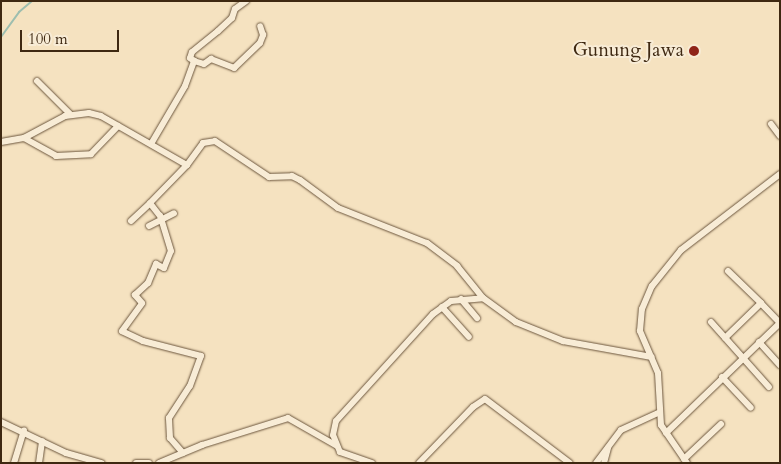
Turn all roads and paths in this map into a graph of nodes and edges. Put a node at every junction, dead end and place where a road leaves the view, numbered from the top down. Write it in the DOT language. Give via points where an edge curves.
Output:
graph roads {
  1 [pos="246,1"];
  2 [pos="260,26"];
  3 [pos="194,61"];
  4 [pos="37,81"];
  5 [pos="71,114"];
  6 [pos="771,124"];
  7 [pos="118,126"];
  8 [pos="780,136"];
  9 [pos="24,138"];
  10 [pos="1,142"];
  11 [pos="152,144"];
  12 [pos="187,165"];
  13 [pos="780,174"];
  14 [pos="150,203"];
  15 [pos="174,213"];
  16 [pos="162,220"];
  17 [pos="131,221"];
  18 [pos="149,226"];
  19 [pos="728,271"];
  20 [pos="483,298"];
  21 [pos="461,299"];
  22 [pos="761,303"];
  23 [pos="442,307"];
  24 [pos="477,318"];
  25 [pos="710,322"];
  26 [pos="469,337"];
  27 [pos="725,338"];
  28 [pos="759,342"];
  29 [pos="652,357"];
  30 [pos="743,358"];
  31 [pos="779,361"];
  32 [pos="722,377"];
  33 [pos="769,387"];
  34 [pos="751,408"];
  35 [pos="658,413"];
  36 [pos="1,422"];
  37 [pos="722,424"];
  38 [pos="24,431"];
  39 [pos="666,433"];
  40 [pos="42,441"];
  41 [pos="609,442"];
  42 [pos="337,446"];
  43 [pos="183,452"];
  44 [pos="686,461"];
  45 [pos="14,463"];
  46 [pos="40,463"];
  47 [pos="102,463"];
  48 [pos="136,463"];
  49 [pos="149,463"];
  50 [pos="159,463"];
  51 [pos="372,463"];
  52 [pos="419,463"];
  53 [pos="570,463"];
  54 [pos="596,463"];
  55 [pos="604,463"];
  1 -- 3 [label="street" via="235,9 232,18 192,52 190,58"];
  2 -- 3 [label="street" via="263,35 260,43 234,68 211,59 204,64"];
  3 -- 11 [label="street"];
  4 -- 5 [label="street"];
  5 -- 7 [label="street" via="101,116"];
  5 -- 9 [label="street" via="48,122"];
  6 -- 8 [label="street"];
  7 -- 9 [label="street" via="90,154 56,156"];
  7 -- 11 [label="street"];
  9 -- 10 [label="street"];
  11 -- 12 [label="street"];
  12 -- 14 [label="street"];
  12 -- 20 [label="street" via="203,143 215,141 269,177 292,176 338,208 427,243 457,266"];
  13 -- 29 [label="street" via="681,250 652,286 638,319"];
  14 -- 16 [label="street"];
  14 -- 17 [label="street"];
  15 -- 16 [label="street"];
  16 -- 18 [label="street"];
  16 -- 43 [label="street" via="171,251 164,268 156,264 148,282 135,294 142,304 122,331 143,341 201,356 190,386 170,418 170,438"];
  19 -- 22 [label="street"];
  20 -- 21 [label="street"];
  20 -- 29 [label="street" via="516,322 563,341"];
  21 -- 23 [label="street"];
  21 -- 24 [label="street"];
  22 -- 27 [label="street"];
  22 -- 28 [label="street" via="780,323"];
  23 -- 26 [label="street"];
  23 -- 42 [label="street" via="336,421 333,429"];
  25 -- 27 [label="street"];
  27 -- 30 [label="street"];
  28 -- 30 [label="street"];
  28 -- 31 [label="street"];
  29 -- 35 [label="street" via="658,373"];
  30 -- 32 [label="street"];
  30 -- 33 [label="street"];
  32 -- 34 [label="street"];
  32 -- 39 [label="street"];
  35 -- 39 [label="street"];
  35 -- 41 [label="street" via="621,430"];
  36 -- 38 [label="street"];
  37 -- 44 [label="street"];
  38 -- 40 [label="street"];
  38 -- 45 [label="street"];
  39 -- 44 [label="street"];
  40 -- 46 [label="street"];
  40 -- 47 [label="street" via="66,453"];
  41 -- 54 [label="street"];
  41 -- 55 [label="street"];
  42 -- 43 [label="street" via="288,418"];
  42 -- 51 [label="street" via="346,457"];
  43 -- 50 [label="street"];
  48 -- 49 [label="street"];
  52 -- 53 [label="street" via="473,407 485,399"];
}
